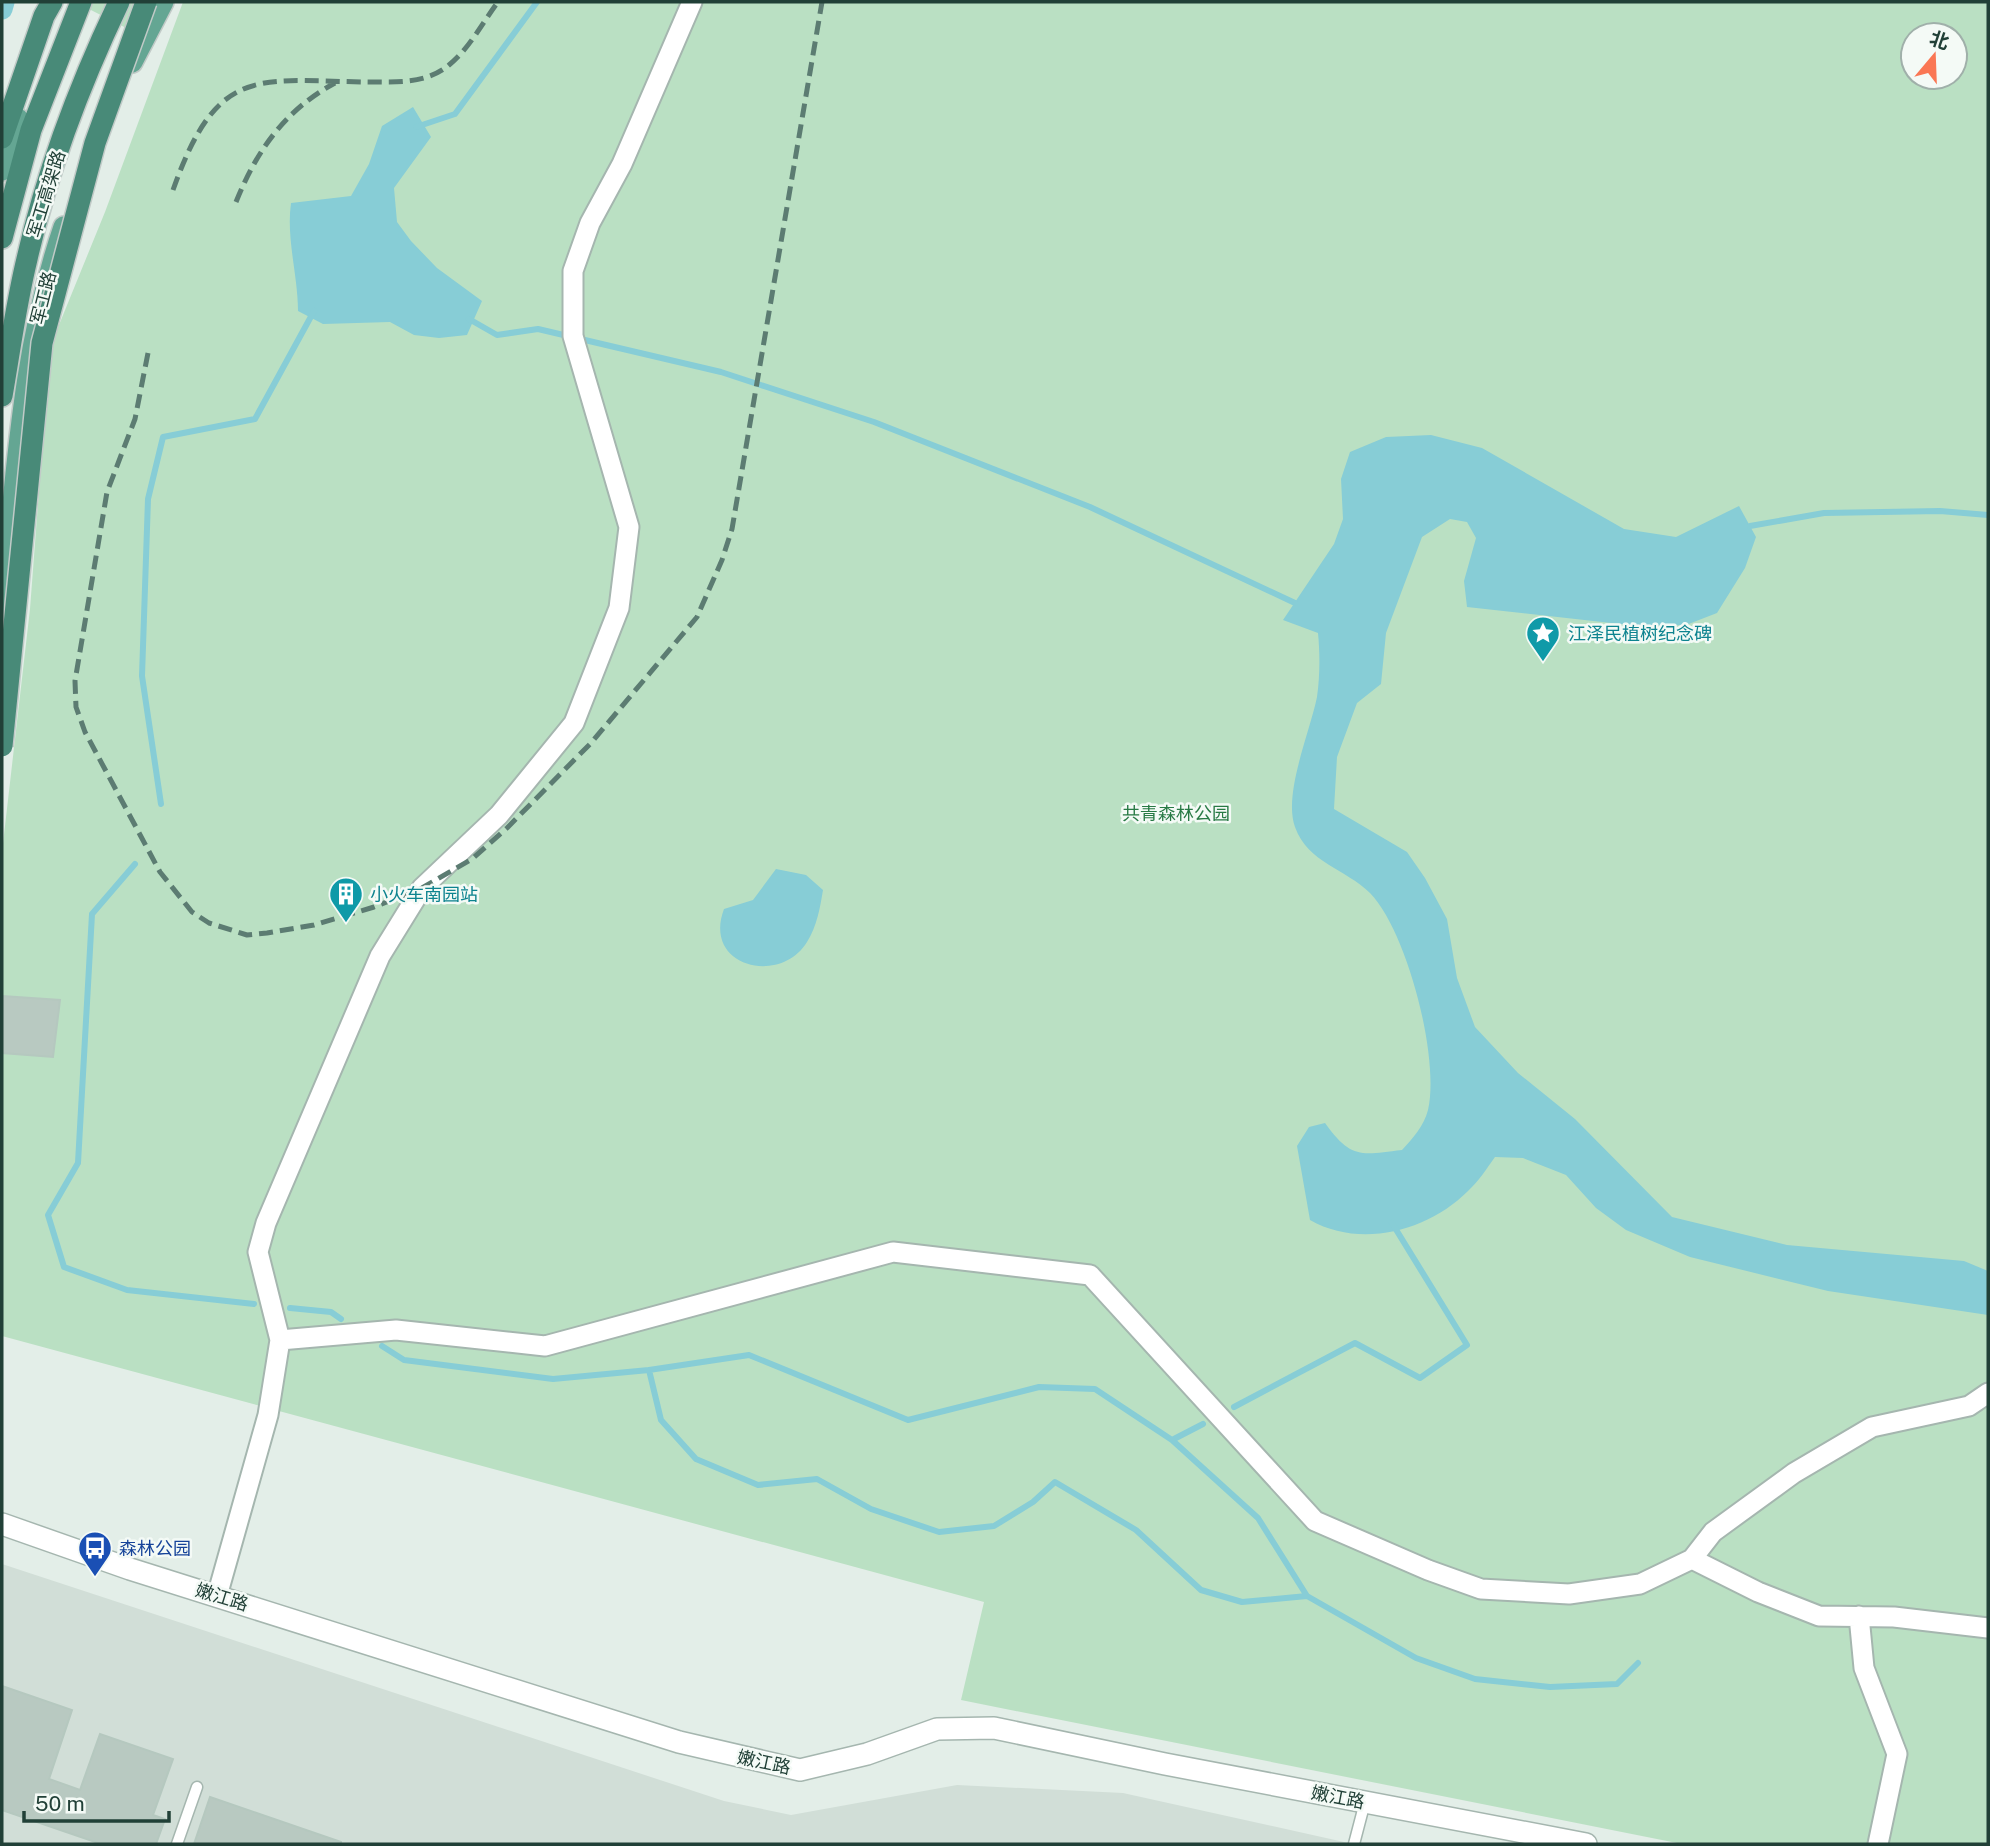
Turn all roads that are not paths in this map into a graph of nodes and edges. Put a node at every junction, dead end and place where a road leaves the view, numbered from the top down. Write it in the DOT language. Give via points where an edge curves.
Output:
graph roads {
  1 [pos="52,2"];
  2 [pos="61,2"];
  3 [pos="82,2"];
  4 [pos="119,2"];
  5 [pos="146,2"];
  6 [pos="163,2"];
  7 [pos="692,2"];
  8 [pos="2,138"];
  9 [pos="2,170"];
  10 [pos="2,238"];
  11 [pos="2,396"];
  12 [pos="2,615"];
  13 [pos="2,746"];
  14 [pos="280,1340"];
  15 [pos="1988,1393"];
  16 [pos="2,1524"];
  17 [pos="1692,1559"];
  18 [pos="217,1596"];
  19 [pos="1859,1616"];
  20 [pos="1988,1628"];
  21 [pos="197,1787"];
  22 [pos="1365,1802"];
  23 [pos="177,1844"];
  24 [pos="1354,1844"];
  25 [pos="1586,1844"];
  26 [pos="1878,1844"];
  1 -- 8 [label="highway"];
  2 -- 9 [label="main road"];
  3 -- 10 [label="highway, 军工高架路" via="31,130"];
  4 -- 11 [label="highway, 军工高架路" via="84,79 53,165 27,259"];
  5 -- 13 [label="highway, bridge" via="95,143 42,343"];
  6 -- 12 [label="main road, 军工路" via="97,131 51,264 31,347"];
  7 -- 14 [label="street" via="622,164 590,223 573,271 573,336 629,527 619,608 574,723 499,815 422,888 380,956 266,1223 258,1252"];
  14 -- 17 [label="street" via="396,1330 545,1346 893,1252 1090,1275 1315,1521 1481,1589 1569,1594 1640,1584"];
  14 -- 18 [label="street" via="268,1415"];
  15 -- 17 [label="street" via="1969,1406 1872,1427 1794,1473 1713,1532"];
  16 -- 18 [label="street, 嫩江路"];
  17 -- 19 [label="street" via="1819,1616"];
  18 -- 22 [label="street, 嫩江路" via="679,1742 800,1770 867,1754 937,1729 994,1728"];
  19 -- 20 [label="street"];
  19 -- 26 [label="street" via="1864,1668 1897,1754"];
  21 -- 23 [label="lane"];
  22 -- 24 [label="lane"];
  22 -- 25 [label="street, 嫩江路"];
}
